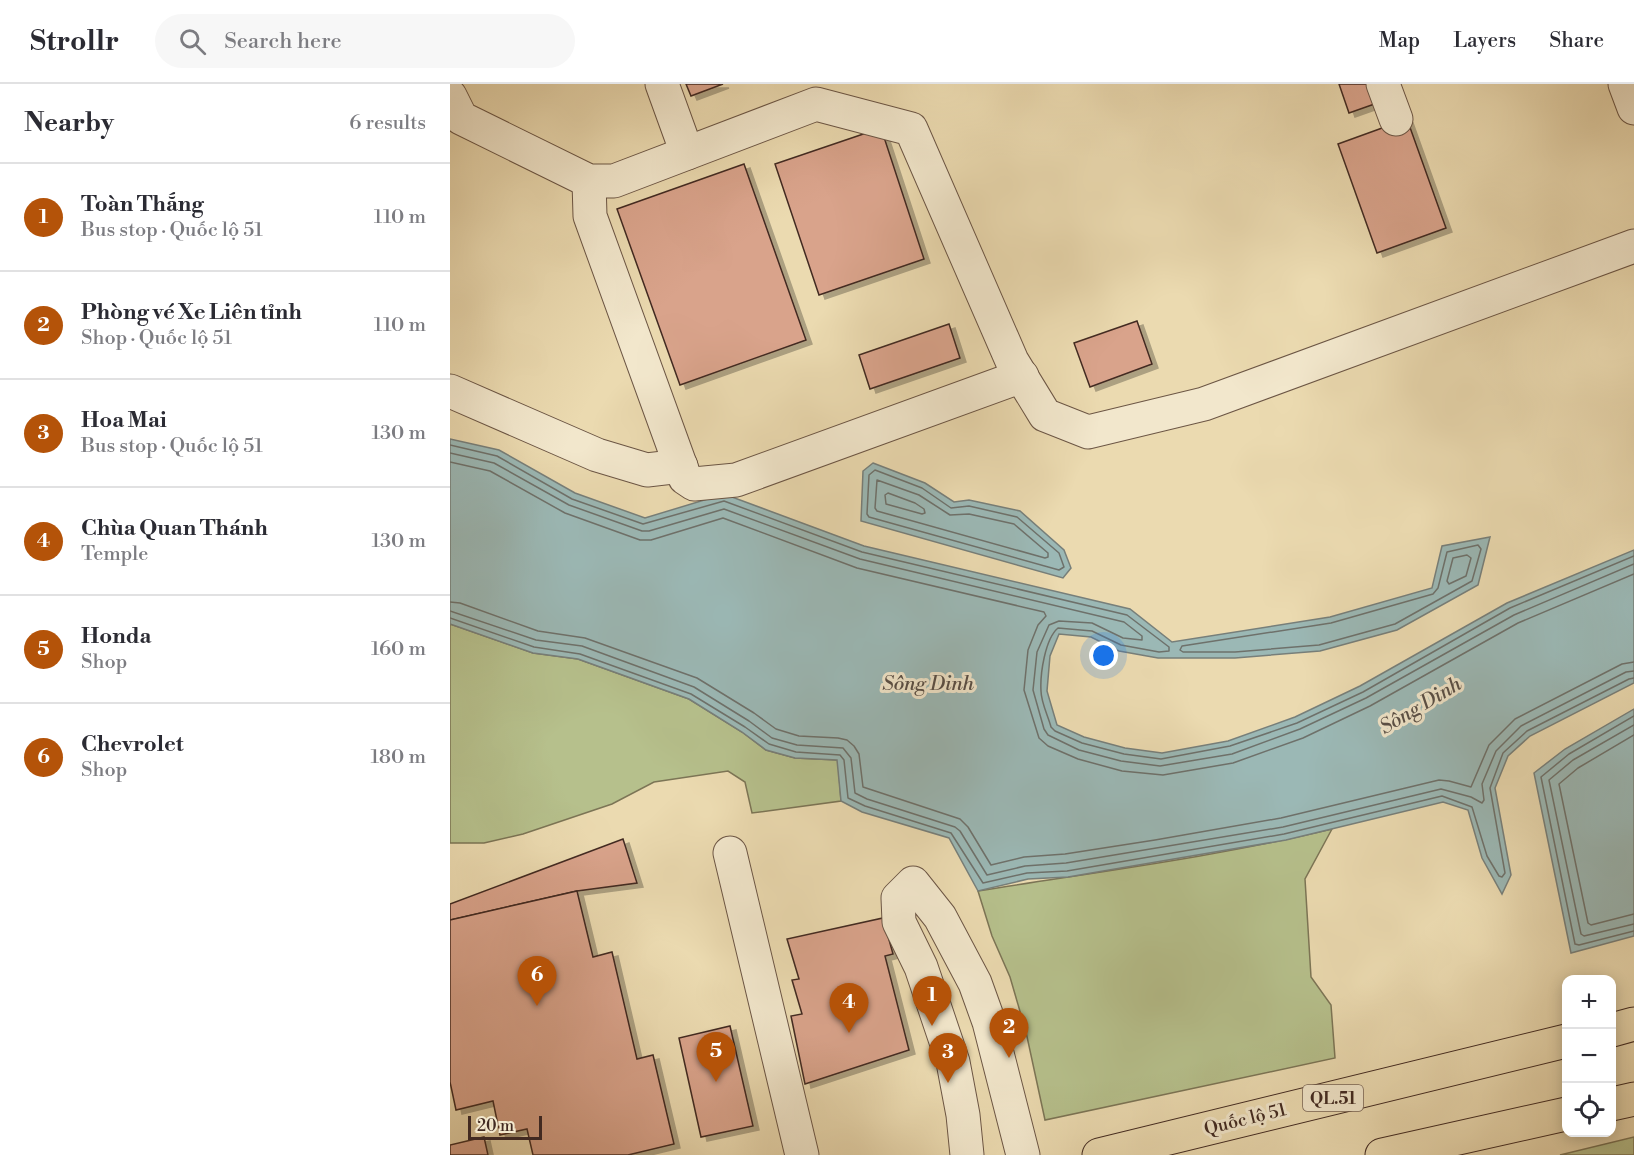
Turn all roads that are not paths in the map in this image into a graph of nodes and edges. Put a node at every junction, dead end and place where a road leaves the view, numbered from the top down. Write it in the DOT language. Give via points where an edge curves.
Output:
graph roads {
  1 [pos="662,84"];
  2 [pos="1383,84"];
  3 [pos="1625,84"];
  4 [pos="1634,108"];
  5 [pos="454,112"];
  6 [pos="1396,119"];
  7 [pos="687,153"];
  8 [pos="589,181"];
  9 [pos="1634,246"];
  10 [pos="1022,376"];
  11 [pos="450,391"];
  12 [pos="681,466"];
  13 [pos="730,853"];
  14 [pos="1634,1024"];
  15 [pos="1616,1028"];
  16 [pos="1562,1042"];
  17 [pos="1634,1099"];
  18 [pos="1616,1103"];
  19 [pos="1562,1115"];
  20 [pos="1436,1149"];
  21 [pos="802,1155"];
  22 [pos="967,1155"];
  23 [pos="1023,1155"];
  24 [pos="1099,1155"];
  25 [pos="1382,1155"];
  1 -- 7 [label="street"];
  2 -- 6 [label="street"];
  3 -- 4 [label="street"];
  5 -- 8 [label="street"];
  7 -- 8 [label="street" via="614,181"];
  7 -- 10 [label="street" via="816,104 911,129"];
  8 -- 12 [label="street" via="590,216"];
  9 -- 10 [label="street" via="1204,404 1088,432 1045,416"];
  10 -- 12 [label="street" via="736,480 694,484 685,478"];
  11 -- 12 [label="street" via="597,455 647,470"];
  13 -- 21 [label="street"];
  14 -- 15 [label="highway"];
  16 -- 24 [label="highway, Quốc lộ 51 / QL.51"];
  17 -- 18 [label="highway"];
  19 -- 20 [label="highway"];
  20 -- 25 [label="highway"];
  22 -- 23 [label="street" via="953,1062 921,967 899,921 898,898 913,883 940,917 975,983 989,1022"];
}
